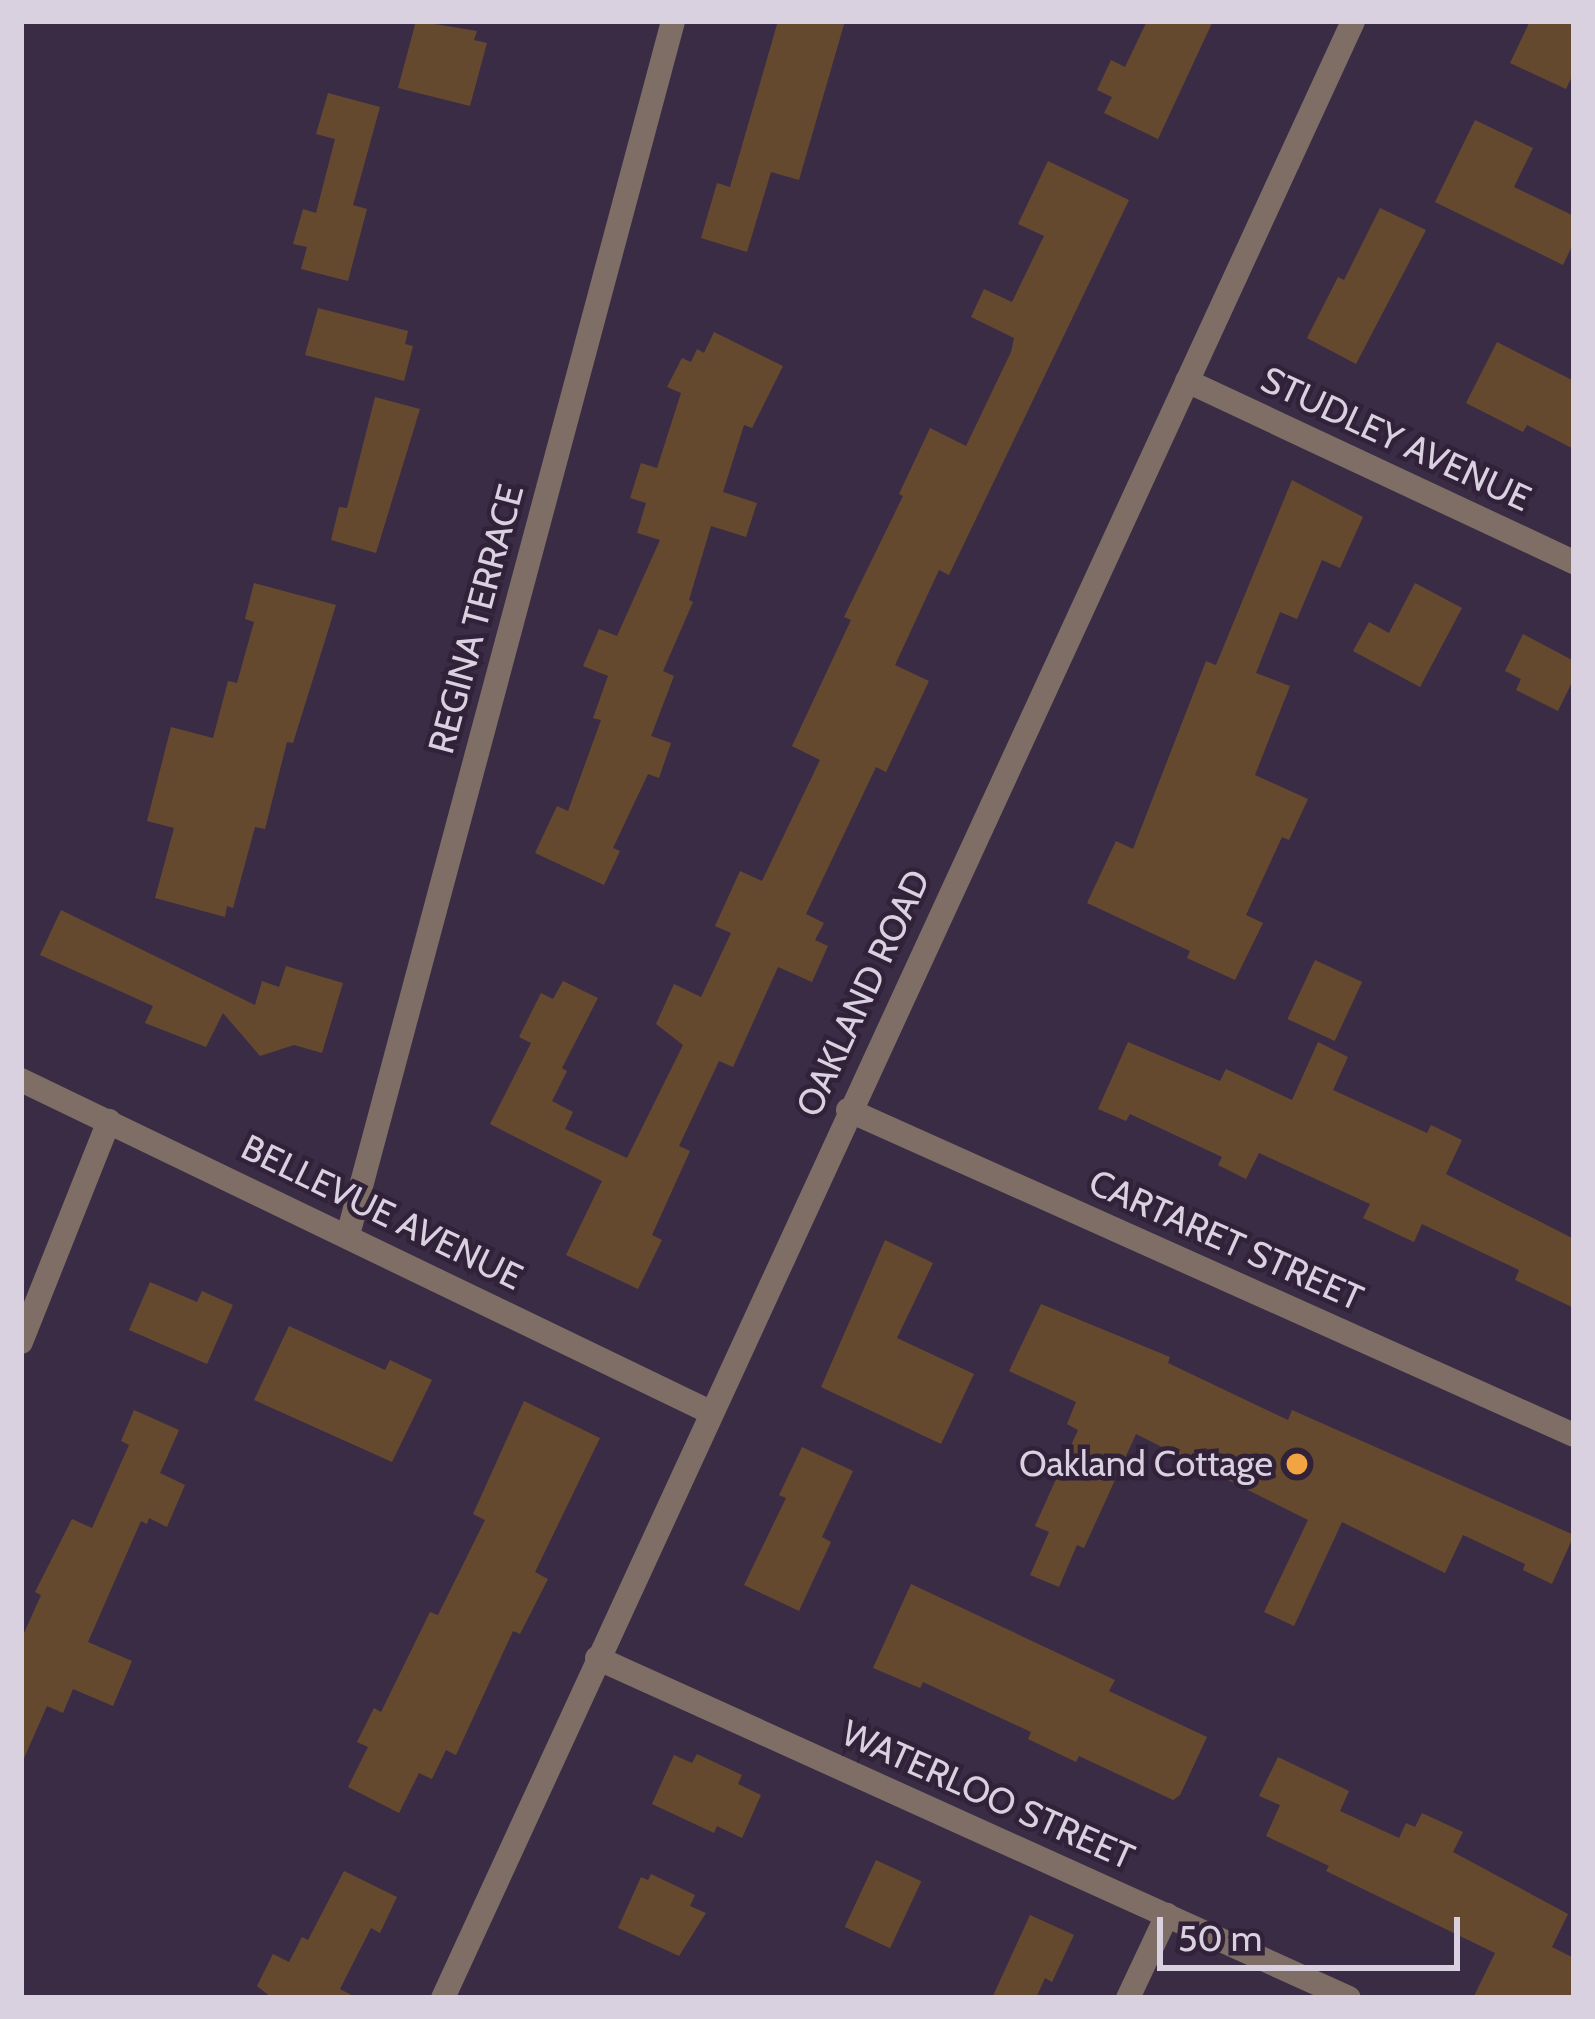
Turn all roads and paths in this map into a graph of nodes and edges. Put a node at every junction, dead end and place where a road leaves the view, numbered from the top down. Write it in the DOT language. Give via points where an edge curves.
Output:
graph roads {
  1 [pos="673,21"];
  2 [pos="1354,21"];
  3 [pos="1187,381"];
  4 [pos="1574,562"];
  5 [pos="21,1080"];
  6 [pos="848,1110"];
  7 [pos="109,1121"];
  8 [pos="348,1235"];
  9 [pos="21,1342"];
  10 [pos="710,1412"];
  11 [pos="1574,1435"];
  12 [pos="597,1658"];
  13 [pos="1167,1915"];
  14 [pos="443,1998"];
  15 [pos="1128,1998"];
  16 [pos="1348,1998"];
  1 -- 8 [label="street, REGINA TERRACE"];
  2 -- 3 [label="street, OAKLAND ROAD"];
  3 -- 4 [label="street, STUDLEY AVENUE"];
  3 -- 6 [label="street, OAKLAND ROAD"];
  5 -- 7 [label="street, BELLEVUE AVENUE"];
  6 -- 10 [label="street, OAKLAND ROAD"];
  6 -- 11 [label="street, CARTARET STREET"];
  7 -- 8 [label="street, BELLEVUE AVENUE"];
  7 -- 9 [label="street"];
  8 -- 10 [label="street, BELLEVUE AVENUE"];
  10 -- 12 [label="street, OAKLAND ROAD"];
  12 -- 13 [label="street, WATERLOO STREET"];
  12 -- 14 [label="street, OAKLAND ROAD"];
  13 -- 15 [label="street"];
  13 -- 16 [label="street, WATERLOO STREET"];
}
